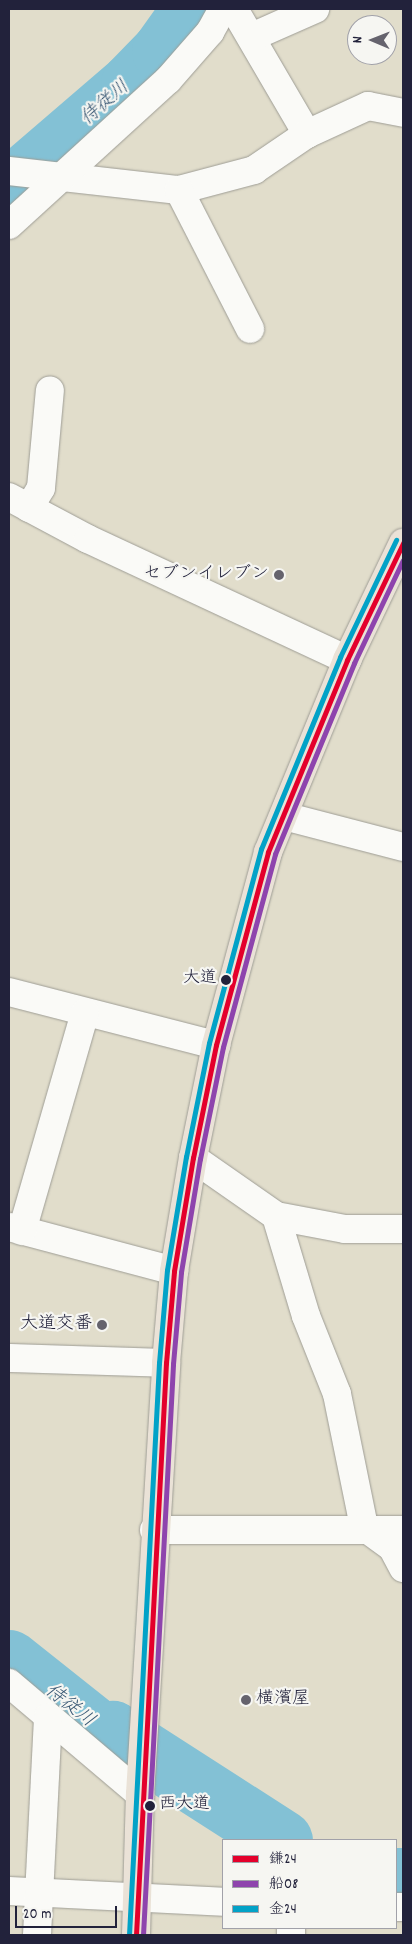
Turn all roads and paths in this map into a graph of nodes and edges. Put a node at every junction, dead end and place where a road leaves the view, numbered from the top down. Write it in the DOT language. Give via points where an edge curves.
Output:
graph roads {
  1 [pos="223,9"];
  2 [pos="234,9"];
  3 [pos="315,9"];
  4 [pos="254,36"];
  5 [pos="403,113"];
  6 [pos="307,134"];
  7 [pos="9,171"];
  8 [pos="55,175"];
  9 [pos="179,190"];
  10 [pos="9,225"];
  11 [pos="250,329"];
  12 [pos="50,390"];
  13 [pos="19,502"];
  14 [pos="403,543"];
  15 [pos="347,660"];
  16 [pos="284,816"];
  17 [pos="403,847"];
  18 [pos="9,992"];
  19 [pos="86,1013"];
  20 [pos="216,1045"];
  21 [pos="193,1158"];
  22 [pos="276,1216"];
  23 [pos="16,1229"];
  24 [pos="403,1229"];
  25 [pos="174,1271"];
  26 [pos="9,1358"];
  27 [pos="166,1362"];
  28 [pos="364,1527"];
  29 [pos="154,1530"];
  30 [pos="403,1530"];
  31 [pos="403,1568"];
  32 [pos="9,1683"];
  33 [pos="48,1717"];
  34 [pos="140,1794"];
  35 [pos="9,1891"];
  36 [pos="38,1892"];
  37 [pos="137,1896"];
  38 [pos="222,1902"];
  39 [pos="36,1935"];
  40 [pos="136,1935"];
  1 -- 8 [label="street" via="168,80"];
  2 -- 4 [label="street"];
  3 -- 4 [label="street"];
  4 -- 6 [label="street"];
  5 -- 6 [label="street" via="368,106"];
  6 -- 9 [label="street" via="254,170"];
  7 -- 8 [label="street"];
  8 -- 9 [label="street"];
  8 -- 10 [label="street"];
  9 -- 11 [label="street"];
  12 -- 13 [label="street" via="41,488"];
  13 -- 15 [label="street"];
  14 -- 15 [label="main road"];
  15 -- 16 [label="main road"];
  16 -- 17 [label="street"];
  16 -- 20 [label="main road" via="249,914"];
  18 -- 19 [label="street"];
  19 -- 20 [label="street"];
  19 -- 23 [label="street"];
  20 -- 21 [label="main road"];
  21 -- 22 [label="street"];
  21 -- 25 [label="main road"];
  22 -- 24 [label="street" via="345,1229"];
  22 -- 28 [label="street" via="306,1316 337,1394"];
  23 -- 25 [label="street"];
  25 -- 27 [label="main road"];
  26 -- 27 [label="street"];
  27 -- 29 [label="main road"];
  28 -- 29 [label="street"];
  28 -- 30 [label="street"];
  28 -- 31 [label="street" via="392,1548"];
  29 -- 34 [label="main road"];
  32 -- 33 [label="street"];
  33 -- 34 [label="street"];
  33 -- 36 [label="street"];
  34 -- 37 [label="main road"];
  35 -- 36 [label="street"];
  36 -- 37 [label="street"];
  36 -- 39 [label="street"];
  37 -- 38 [label="street"];
  37 -- 40 [label="main road"];
}
